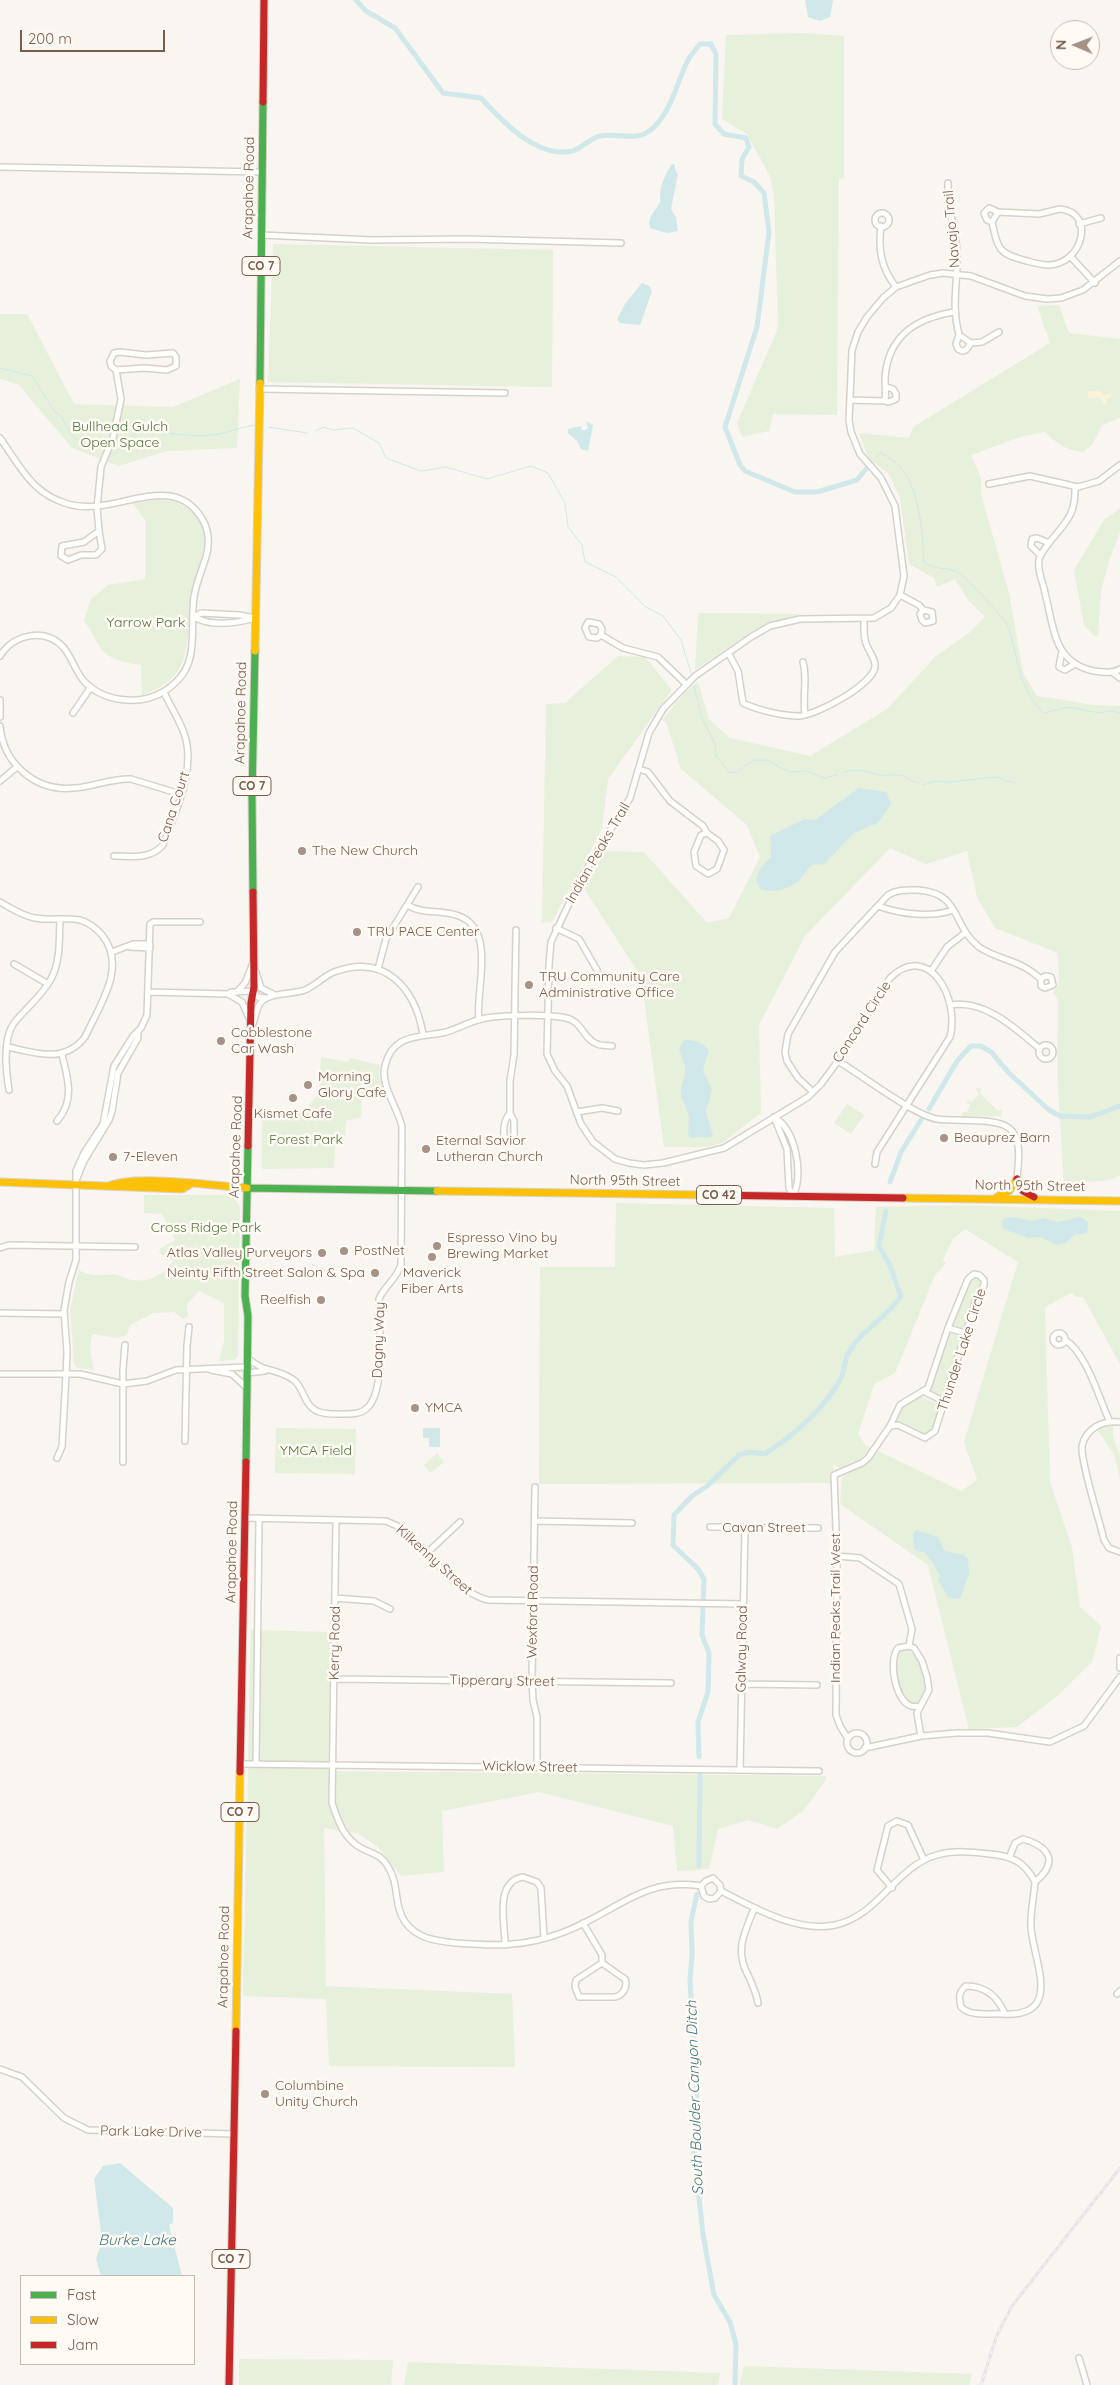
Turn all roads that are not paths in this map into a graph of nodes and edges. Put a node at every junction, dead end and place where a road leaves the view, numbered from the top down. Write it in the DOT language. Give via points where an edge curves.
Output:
graph roads {
  1 [pos="264,0"];
  2 [pos="0,167"];
  3 [pos="262,172"];
  4 [pos="948,183"];
  5 [pos="998,212"];
  6 [pos="1101,218"];
  7 [pos="992,222"];
  8 [pos="1079,224"];
  9 [pos="881,226"];
  10 [pos="261,235"];
  11 [pos="621,244"];
  12 [pos="1070,256"];
  13 [pos="1120,261"];
  14 [pos="956,274"];
  15 [pos="1095,283"];
  16 [pos="896,287"];
  17 [pos="954,312"];
  18 [pos="999,332"];
  19 [pos="960,335"];
  20 [pos="971,343"];
  21 [pos="116,370"];
  22 [pos="886,387"];
  23 [pos="259,389"];
  24 [pos="505,392"];
  25 [pos="850,400"];
  26 [pos="885,401"];
  27 [pos="0,438"];
  28 [pos="1120,465"];
  29 [pos="989,484"];
  30 [pos="1076,487"];
  31 [pos="97,508"];
  32 [pos="99,531"];
  33 [pos="1049,543"];
  34 [pos="1040,555"];
  35 [pos="900,595"];
  36 [pos="923,610"];
  37 [pos="194,618"];
  38 [pos="256,618"];
  39 [pos="864,620"];
  40 [pos="601,634"];
  41 [pos="1062,651"];
  42 [pos="729,654"];
  43 [pos="0,656"];
  44 [pos="803,662"];
  45 [pos="1075,664"];
  46 [pos="1120,668"];
  47 [pos="1112,672"];
  48 [pos="1120,678"];
  49 [pos="686,684"];
  50 [pos="91,687"];
  51 [pos="164,692"];
  52 [pos="0,700"];
  53 [pos="73,713"];
  54 [pos="805,715"];
  55 [pos="0,718"];
  56 [pos="0,726"];
  57 [pos="16,767"];
  58 [pos="639,769"];
  59 [pos="0,781"];
  60 [pos="180,794"];
  61 [pos="707,834"];
  62 [pos="114,856"];
  63 [pos="418,887"];
  64 [pos="0,902"];
  65 [pos="407,905"];
  66 [pos="878,906"];
  67 [pos="953,910"];
  68 [pos="60,919"];
  69 [pos="200,922"];
  70 [pos="556,928"];
  71 [pos="516,930"];
  72 [pos="965,932"];
  73 [pos="150,946"];
  74 [pos="112,952"];
  75 [pos="254,960"];
  76 [pos="14,964"];
  77 [pos="378,969"];
  78 [pos="597,970"];
  79 [pos="931,971"];
  80 [pos="1041,979"];
  81 [pos="48,984"];
  82 [pos="254,991"];
  83 [pos="149,992"];
  84 [pos="237,992"];
  85 [pos="228,994"];
  86 [pos="275,995"];
  87 [pos="267,998"];
  88 [pos="951,1005"];
  89 [pos="515,1017"];
  90 [pos="548,1017"];
  91 [pos="479,1020"];
  92 [pos="251,1031"];
  93 [pos="423,1034"];
  94 [pos="612,1046"];
  95 [pos="8,1047"];
  96 [pos="1040,1049"];
  97 [pos="62,1055"];
  98 [pos="838,1061"];
  99 [pos="9,1090"];
  100 [pos="813,1092"];
  101 [pos="907,1105"];
  102 [pos="618,1111"];
  103 [pos="577,1112"];
  104 [pos="510,1113"];
  105 [pos="774,1117"];
  106 [pos="57,1121"];
  107 [pos="603,1152"];
  108 [pos="875,1164"];
  109 [pos="1017,1179"];
  110 [pos="77,1181"];
  111 [pos="0,1182"];
  112 [pos="246,1188"];
  113 [pos="402,1190"];
  114 [pos="793,1196"];
  115 [pos="993,1198"];
  116 [pos="1038,1199"];
  117 [pos="1120,1201"];
  118 [pos="76,1245"];
  119 [pos="135,1247"];
  120 [pos="0,1248"];
  121 [pos="0,1313"];
  122 [pos="64,1314"];
  123 [pos="189,1327"];
  124 [pos="948,1328"];
  125 [pos="966,1333"];
  126 [pos="1065,1340"];
  127 [pos="125,1346"];
  128 [pos="248,1357"];
  129 [pos="186,1370"];
  130 [pos="210,1370"];
  131 [pos="247,1370"];
  132 [pos="271,1370"];
  133 [pos="0,1374"];
  134 [pos="66,1375"];
  135 [pos="123,1384"];
  136 [pos="247,1388"];
  137 [pos="925,1392"];
  138 [pos="945,1402"];
  139 [pos="898,1408"];
  140 [pos="1109,1420"];
  141 [pos="1120,1422"];
  142 [pos="898,1424"];
  143 [pos="890,1426"];
  144 [pos="185,1441"];
  145 [pos="57,1458"];
  146 [pos="123,1462"];
  147 [pos="535,1487"];
  148 [pos="245,1518"];
  149 [pos="259,1518"];
  150 [pos="336,1520"];
  151 [pos="535,1521"];
  152 [pos="460,1522"];
  153 [pos="632,1522"];
  154 [pos="710,1527"];
  155 [pos="744,1528"];
  156 [pos="818,1528"];
  157 [pos="1120,1552"];
  158 [pos="427,1553"];
  159 [pos="837,1556"];
  160 [pos="335,1598"];
  161 [pos="534,1602"];
  162 [pos="743,1604"];
  163 [pos="390,1609"];
  164 [pos="909,1646"];
  165 [pos="1120,1658"];
  166 [pos="1120,1668"];
  167 [pos="1120,1677"];
  168 [pos="334,1679"];
  169 [pos="532,1681"];
  170 [pos="671,1683"];
  171 [pos="742,1684"];
  172 [pos="817,1685"];
  173 [pos="911,1706"];
  174 [pos="920,1707"];
  175 [pos="917,1713"];
  176 [pos="921,1736"];
  177 [pos="848,1738"];
  178 [pos="865,1748"];
  179 [pos="240,1764"];
  180 [pos="256,1764"];
  181 [pos="332,1765"];
  182 [pos="537,1767"];
  183 [pos="740,1770"];
  184 [pos="819,1771"];
  185 [pos="1010,1856"];
  186 [pos="924,1860"];
  187 [pos="1035,1882"];
  188 [pos="701,1886"];
  189 [pos="892,1888"];
  190 [pos="721,1891"];
  191 [pos="754,1909"];
  192 [pos="584,1923"];
  193 [pos="544,1938"];
  194 [pos="505,1945"];
  195 [pos="602,1963"];
  196 [pos="758,2003"];
  197 [pos="1006,2014"];
  198 [pos="0,2069"];
  199 [pos="233,2134"];
  200 [pos="1079,2358"];
  201 [pos="229,2385"];
  202 [pos="1088,2385"];
  1 -- 3 [label="main road, Arapahoe Road / CO 7"];
  2 -- 3 [label="street"];
  3 -- 10 [label="main road, Arapahoe Road / CO 7"];
  4 -- 14 [label="street, Navajo Trail" via="949,213 957,252"];
  5 -- 7 [label="street"];
  5 -- 7 [label="street" via="989,208 984,213"];
  5 -- 8 [label="street" via="1038,214 1066,210 1075,216"];
  6 -- 8 [label="street"];
  7 -- 12 [label="street" via="998,247 1008,256 1051,265"];
  8 -- 12 [label="street" via="1082,238"];
  9 -- 16 [label="street" via="879,252"];
  10 -- 11 [label="street"];
  10 -- 23 [label="main road, Arapahoe Road / CO 7"];
  12 -- 15 [label="street"];
  13 -- 15 [label="street"];
  14 -- 15 [label="street" via="986,280 1025,296 1047,299 1072,295"];
  14 -- 16 [label="street" via="930,275"];
  14 -- 17 [label="street, Navajo Trail"];
  16 -- 25 [label="street" via="876,305 858,332 850,365"];
  17 -- 19 [label="street, Navajo Trail"];
  17 -- 22 [label="street" via="926,318 906,332 892,352"];
  18 -- 20 [label="street, Navajo Trail" via="982,342"];
  19 -- 20 [label="street"];
  19 -- 20 [label="street, Navajo Trail" via="956,344 958,349 966,350"];
  21 -- 21 [label="street" via="110,361 114,353 146,355 169,352 176,357 176,366 172,369"];
  21 -- 31 [label="street" via="121,399 113,438 101,467"];
  22 -- 26 [label="street"];
  22 -- 26 [label="street" via="892,389 896,399"];
  23 -- 24 [label="street"];
  23 -- 38 [label="main road, Arapahoe Road / CO 7"];
  25 -- 26 [label="street"];
  25 -- 35 [label="street" via="849,420 854,444 888,489 895,506 904,576"];
  27 -- 31 [label="street" via="23,475 42,493 68,505"];
  28 -- 30 [label="street" via="1100,481"];
  29 -- 30 [label="street" via="1030,476"];
  30 -- 33 [label="street" via="1076,500 1070,517"];
  31 -- 32 [label="street"];
  31 -- 37 [label="street" via="159,494 179,498 193,506 207,526 209,539 195,594"];
  32 -- 32 [label="street" via="102,549 96,555 81,555 68,560 61,556 62,546 84,542"];
  33 -- 34 [label="street"];
  33 -- 34 [label="street" via="1032,539 1031,546"];
  34 -- 41 [label="street" via="1039,576"];
  35 -- 36 [label="street"];
  35 -- 39 [label="street, Indian Peaks Trail" via="883,614"];
  37 -- 38 [label="street" via="201,613"];
  37 -- 51 [label="street" via="191,658 181,676"];
  38 -- 75 [label="main road, Arapahoe Road / CO 7" via="252,796"];
  39 -- 42 [label="street, Indian Peaks Trail" via="785,621 757,633"];
  39 -- 54 [label="street" via="866,644 875,662 874,671 863,684 840,699"];
  40 -- 49 [label="street" via="623,648 658,657"];
  41 -- 45 [label="street"];
  41 -- 45 [label="street" via="1059,667 1065,670"];
  42 -- 49 [label="street, Indian Peaks Trail"];
  42 -- 54 [label="street" via="738,671 743,703 792,716"];
  43 -- 50 [label="street" via="18,638 47,637 64,648 77,672"];
  44 -- 54 [label="street"];
  45 -- 47 [label="street"];
  46 -- 47 [label="street"];
  47 -- 48 [label="street"];
  49 -- 58 [label="street, Indian Peaks Trail" via="654,725"];
  50 -- 51 [label="street" via="101,694 125,700 148,698"];
  50 -- 53 [label="street"];
  51 -- 60 [label="street, Cana Court" via="182,726 187,745 186,772"];
  52 -- 55 [label="street"];
  56 -- 57 [label="street" via="4,747"];
  57 -- 59 [label="street"];
  57 -- 60 [label="street" via="30,778 58,788 130,779"];
  58 -- 61 [label="street" via="653,776 665,795 703,826"];
  58 -- 70 [label="street, Indian Peaks Trail" via="622,813 580,878"];
  60 -- 62 [label="street, Cana Court" via="163,845 158,850 146,856"];
  61 -- 61 [label="street" via="701,835 694,856 696,866 708,874 717,869 724,850"];
  63 -- 65 [label="street"];
  64 -- 68 [label="street" via="35,918"];
  65 -- 77 [label="street" via="386,939"];
  65 -- 91 [label="street" via="421,912 449,912 463,917 476,931 482,958 477,995"];
  66 -- 67 [label="street" via="894,912 936,914"];
  66 -- 67 [label="street" via="888,895 902,889 933,891 947,900"];
  66 -- 100 [label="street" via="835,952 788,1034 787,1061"];
  67 -- 72 [label="street"];
  68 -- 74 [label="street" via="79,920 96,927"];
  68 -- 81 [label="street" via="59,955"];
  69 -- 73 [label="street" via="151,922"];
  70 -- 78 [label="street" via="579,939"];
  70 -- 90 [label="street, Indian Peaks Trail" via="549,957"];
  71 -- 89 [label="street"];
  72 -- 79 [label="street" via="947,947"];
  72 -- 80 [label="street" via="987,952 1027,968"];
  73 -- 74 [label="street"];
  73 -- 83 [label="street"];
  74 -- 97 [label="street" via="112,979 85,1037"];
  75 -- 82 [label="main road, Arapahoe Road / CO 7"];
  75 -- 84 [label="street" via="245,983"];
  75 -- 86 [label="street" via="261,988"];
  76 -- 81 [label="street"];
  77 -- 86 [label="street" via="338,971 298,993"];
  77 -- 93 [label="street" via="409,994 419,1014"];
  79 -- 88 [label="street" via="945,988"];
  79 -- 98 [label="street, Concord Circle" via="911,967 896,973 884,986"];
  81 -- 95 [label="street" via="12,1027"];
  82 -- 84 [label="street"];
  82 -- 87 [label="street" via="258,997"];
  82 -- 92 [label="main road, Arapahoe Road / CO 7"];
  83 -- 85 [label="street"];
  83 -- 110 [label="street" via="147,1015 118,1073 109,1120 84,1161"];
  84 -- 85 [label="street"];
  85 -- 92 [label="street" via="243,1004"];
  86 -- 87 [label="street"];
  87 -- 92 [label="street" via="259,1004"];
  88 -- 96 [label="street" via="970,1005 998,1017"];
  88 -- 101 [label="street" via="950,1037"];
  89 -- 90 [label="street"];
  89 -- 91 [label="street"];
  89 -- 104 [label="street"];
  90 -- 94 [label="street" via="574,1020 591,1041"];
  90 -- 103 [label="street, Indian Peaks Trail" via="547,1054 567,1086"];
  91 -- 93 [label="street" via="449,1031"];
  92 -- 112 [label="main road, Arapahoe Road / CO 7"];
  93 -- 113 [label="street, Dagny Way" via="402,1042 388,1057 384,1070 402,1127"];
  95 -- 97 [label="street" via="43,1055"];
  95 -- 99 [label="street"];
  97 -- 106 [label="street" via="69,1093 66,1109"];
  98 -- 100 [label="street, Concord Circle"];
  98 -- 101 [label="street"];
  100 -- 105 [label="street, Concord Circle"];
  101 -- 108 [label="street" via="877,1152"];
  101 -- 109 [label="street" via="929,1118 998,1122 1010,1129 1018,1149"];
  102 -- 103 [label="street" via="602,1108"];
  103 -- 107 [label="street, Indian Peaks Trail" via="585,1132"];
  104 -- 104 [label="street" via="504,1120 503,1133 509,1139 514,1137 514,1118"];
  105 -- 107 [label="street, Concord Circle" via="724,1148 663,1163 628,1163"];
  105 -- 114 [label="street" via="782,1122 794,1149 797,1188"];
  109 -- 115 [label="main road" via="1009,1190"];
  109 -- 116 [label="main road" via="1023,1191"];
  110 -- 111 [label="main road, North 95th Street"];
  110 -- 112 [label="main road, North 95th Street" via="109,1186 148,1181"];
  110 -- 118 [label="street"];
  112 -- 113 [label="main road, North 95th Street / CO 42"];
  112 -- 128 [label="main road, Arapahoe Road / CO 7"];
  113 -- 114 [label="main road, North 95th Street / CO 42"];
  113 -- 132 [label="street, Dagny Way" via="401,1264 396,1277 379,1298 378,1380 368,1408 356,1414 317,1411 296,1383"];
  114 -- 115 [label="main road, North 95th Street / CO 42"];
  115 -- 116 [label="main road, North 95th Street / CO 42"];
  116 -- 117 [label="main road, North 95th Street / CO 42"];
  118 -- 119 [label="street"];
  118 -- 120 [label="street" via="9,1244"];
  118 -- 122 [label="street" via="76,1263"];
  121 -- 122 [label="street"];
  122 -- 134 [label="street"];
  123 -- 129 [label="street"];
  124 -- 125 [label="street"];
  124 -- 125 [label="street, Thunder Lake Circle" via="968,1279 974,1274 979,1275 984,1285"];
  124 -- 137 [label="street, Thunder Lake Circle" via="931,1384"];
  125 -- 138 [label="street, Thunder Lake Circle"];
  126 -- 140 [label="street" via="1082,1358"];
  127 -- 135 [label="street"];
  128 -- 131 [label="main road, Arapahoe Road / CO 7"];
  128 -- 132 [label="street, Dagny Way" via="258,1367"];
  129 -- 130 [label="street"];
  129 -- 135 [label="street"];
  129 -- 144 [label="street"];
  130 -- 131 [label="street" via="219,1367"];
  130 -- 136 [label="street" via="232,1374"];
  131 -- 132 [label="street"];
  131 -- 136 [label="main road, Arapahoe Road / CO 7"];
  133 -- 134 [label="street"];
  134 -- 135 [label="street" via="91,1376"];
  134 -- 145 [label="street" via="62,1447"];
  135 -- 146 [label="street"];
  136 -- 148 [label="main road, Arapahoe Road / CO 7"];
  137 -- 138 [label="street"];
  137 -- 139 [label="street, Thunder Lake Circle"];
  138 -- 142 [label="street, Thunder Lake Circle" via="935,1431 929,1436 922,1437"];
  139 -- 142 [label="street"];
  139 -- 143 [label="street"];
  140 -- 141 [label="street"];
  140 -- 157 [label="street" via="1094,1427 1086,1436 1082,1453 1104,1540 1109,1548"];
  142 -- 143 [label="street"];
  143 -- 159 [label="street, Indian Peaks Trail West" via="862,1464 834,1475"];
  147 -- 151 [label="street, Wexford Road"];
  148 -- 149 [label="street, Kilkenny Street"];
  148 -- 179 [label="main road, Arapahoe Road / CO 7"];
  149 -- 150 [label="street, Kilkenny Street"];
  149 -- 180 [label="street, Arapahoe Road"];
  150 -- 158 [label="street, Kilkenny Street" via="394,1523"];
  150 -- 160 [label="street, Kerry Road"];
  151 -- 153 [label="street"];
  151 -- 161 [label="street, Wexford Road"];
  152 -- 158 [label="street"];
  154 -- 155 [label="street, Cavan Street"];
  155 -- 156 [label="street, Cavan Street"];
  155 -- 162 [label="street, Galway Road"];
  158 -- 161 [label="street, Kilkenny Street" via="478,1598"];
  159 -- 164 [label="street" via="860,1558 899,1584 912,1629"];
  159 -- 177 [label="street, Indian Peaks Trail West" via="836,1715"];
  160 -- 163 [label="street" via="374,1601"];
  160 -- 168 [label="street, Kerry Road"];
  161 -- 162 [label="street, Kilkenny Street"];
  161 -- 169 [label="street, Wexford Road"];
  162 -- 171 [label="street, Galway Road"];
  164 -- 173 [label="street" via="898,1648 892,1658 897,1687 904,1701"];
  164 -- 174 [label="street" via="922,1661 927,1677 929,1690"];
  165 -- 166 [label="street"];
  167 -- 176 [label="street" via="1084,1726 1064,1738 1050,1742 988,1733"];
  168 -- 169 [label="street, Tipperary Street"];
  168 -- 181 [label="street, Kerry Road"];
  169 -- 170 [label="street, Tipperary Street"];
  169 -- 182 [label="street, Wexford Road" via="537,1717"];
  171 -- 172 [label="street"];
  171 -- 183 [label="street, Galway Road"];
  173 -- 174 [label="street"];
  173 -- 175 [label="street"];
  174 -- 175 [label="street"];
  175 -- 176 [label="street"];
  176 -- 178 [label="street"];
  177 -- 178 [label="street" via="854,1734 861,1735 866,1742"];
  177 -- 178 [label="street" via="847,1746 851,1752 860,1753"];
  179 -- 180 [label="street, Wicklow Street"];
  179 -- 199 [label="main road, Arapahoe Road / CO 7"];
  180 -- 181 [label="street, Wicklow Street"];
  181 -- 182 [label="street, Wicklow Street"];
  181 -- 194 [label="street, Kerry Road" via="332,1803 340,1826 350,1840 362,1849 376,1853 387,1864 396,1881 397,1906 405,1923 420,1936 440,1941"];
  182 -- 183 [label="street, Wicklow Street"];
  183 -- 184 [label="street, Wicklow Street"];
  185 -- 186 [label="street" via="953,1852"];
  185 -- 187 [label="street" via="1024,1866"];
  185 -- 187 [label="street" via="1015,1843 1023,1839 1045,1850 1049,1866"];
  186 -- 189 [label="street"];
  186 -- 189 [label="street" via="908,1825 897,1820 888,1826 877,1870"];
  187 -- 197 [label="street" via="1030,1925 1042,1987 1033,2007"];
  188 -- 190 [label="street" via="713,1878"];
  188 -- 190 [label="street" via="704,1896 709,1899"];
  188 -- 192 [label="street, Kerry Road" via="656,1887"];
  189 -- 191 [label="street" via="857,1917 836,1925 803,1925"];
  190 -- 191 [label="street"];
  191 -- 196 [label="street" via="741,1941 741,1957 756,1989"];
  192 -- 193 [label="street, Kerry Road"];
  192 -- 195 [label="street" via="602,1955"];
  193 -- 194 [label="street, Kerry Road" via="529,1944"];
  193 -- 194 [label="street" via="541,1888 536,1882 523,1877 510,1882 504,1893"];
  195 -- 195 [label="street" via="625,1979 621,1995 579,1997 576,1980"];
  197 -- 197 [label="street" via="965,2011 961,2007 960,1993 966,1986 975,1986 994,1995"];
  198 -- 199 [label="street, Park Lake Drive" via="22,2077 64,2118 88,2130"];
  199 -- 201 [label="main road, Arapahoe Road / CO 7"];
  200 -- 202 [label="street"];
}
